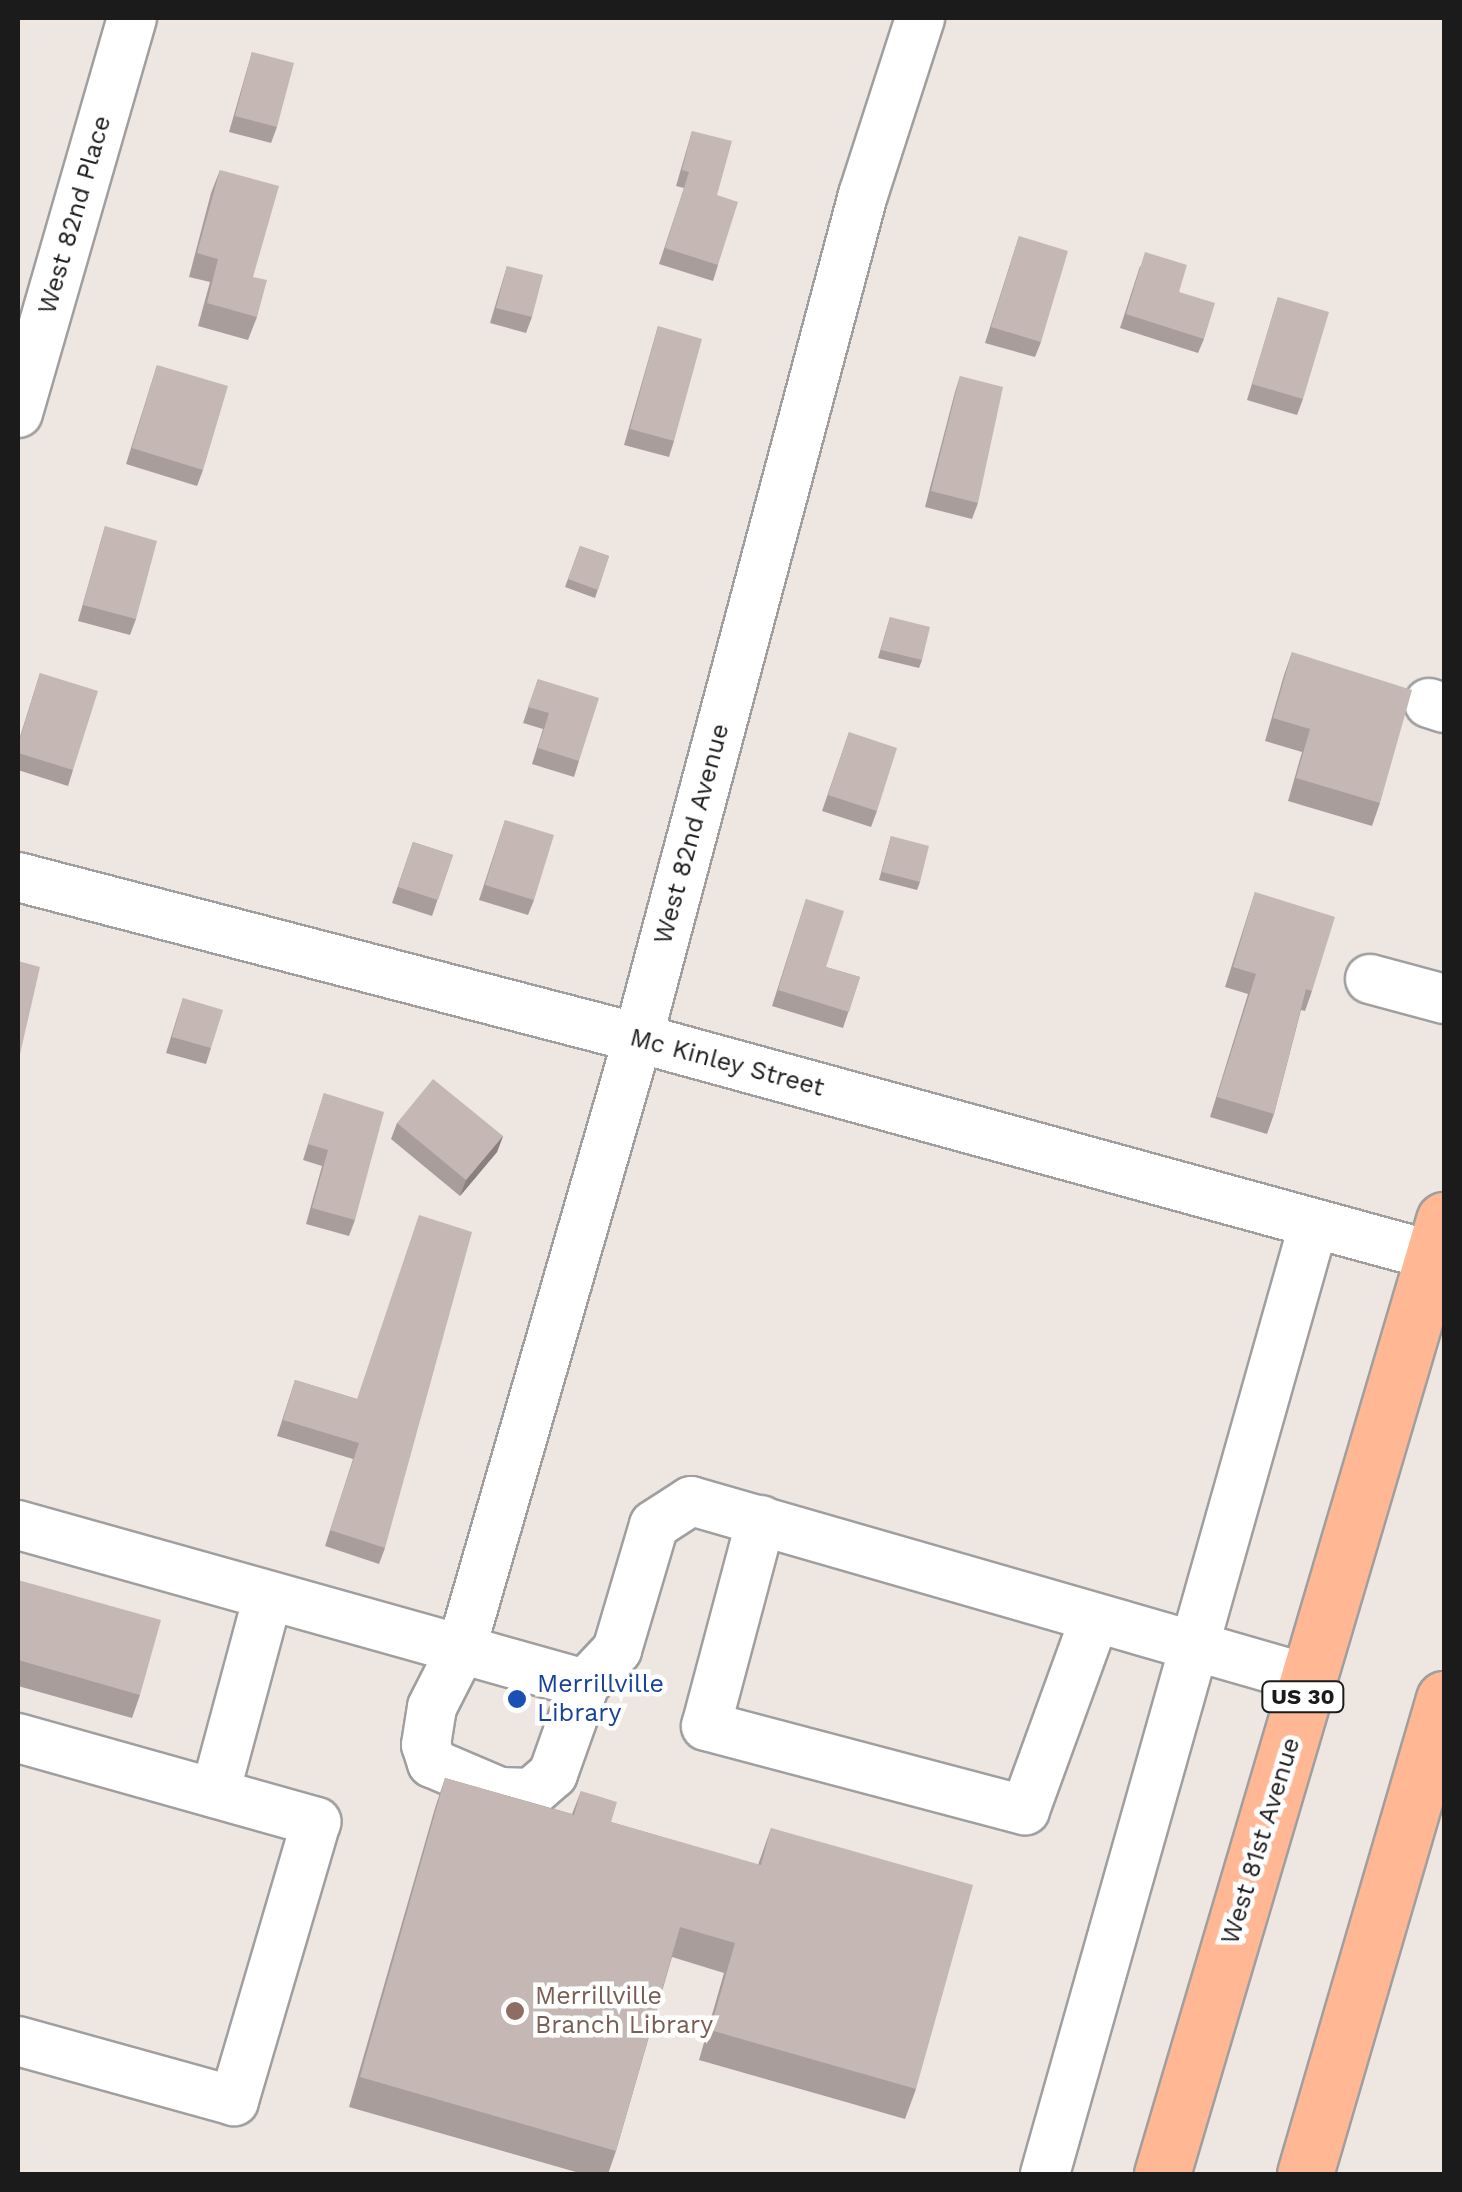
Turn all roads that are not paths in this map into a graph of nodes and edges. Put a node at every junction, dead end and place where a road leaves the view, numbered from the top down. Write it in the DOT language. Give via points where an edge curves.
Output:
graph roads {
  1 [pos="132,18"];
  2 [pos="920,18"];
  3 [pos="18,413"];
  4 [pos="18,878"];
  5 [pos="1370,979"];
  6 [pos="1444,999"];
  7 [pos="638,1038"];
  8 [pos="1314,1226"];
  9 [pos="1439,1238"];
  10 [pos="761,1520"];
  11 [pos="18,1525"];
  12 [pos="268,1596"];
  13 [pos="1096,1618"];
  14 [pos="1196,1648"];
  15 [pos="461,1650"];
  16 [pos="1309,1679"];
  17 [pos="585,1684"];
  18 [pos="1444,1699"];
  19 [pos="18,1738"];
  20 [pos="215,1793"];
  21 [pos="18,2041"];
  22 [pos="1046,2174"];
  23 [pos="1162,2174"];
  24 [pos="1305,2174"];
  1 -- 3 [label="street, West 82nd Place"];
  2 -- 7 [label="street, West 82nd Avenue" via="863,196"];
  4 -- 7 [label="street, Mc Kinley Street"];
  5 -- 6 [label="street"];
  7 -- 8 [label="street, Mc Kinley Street"];
  7 -- 15 [label="street, West 82nd Avenue"];
  8 -- 9 [label="street, Mc Kinley Street"];
  8 -- 14 [label="street"];
  9 -- 16 [label="main road, West 81st Avenue / US 30"];
  10 -- 13 [label="street"];
  10 -- 13 [label="street" via="706,1726 1025,1810"];
  10 -- 17 [label="street" via="691,1501 665,1513 648,1544 617,1650"];
  11 -- 12 [label="street"];
  12 -- 15 [label="street"];
  12 -- 20 [label="street"];
  13 -- 14 [label="street"];
  14 -- 16 [label="street"];
  14 -- 22 [label="street"];
  15 -- 17 [label="street"];
  15 -- 17 [label="street" via="432,1708 426,1744 432,1763 446,1773 500,1792 531,1793 553,1774"];
  16 -- 23 [label="main road, West 81st Avenue / US 30"];
  18 -- 24 [label="main road"];
  19 -- 20 [label="street"];
  20 -- 21 [label="street" via="316,1822 234,2102"];
}
